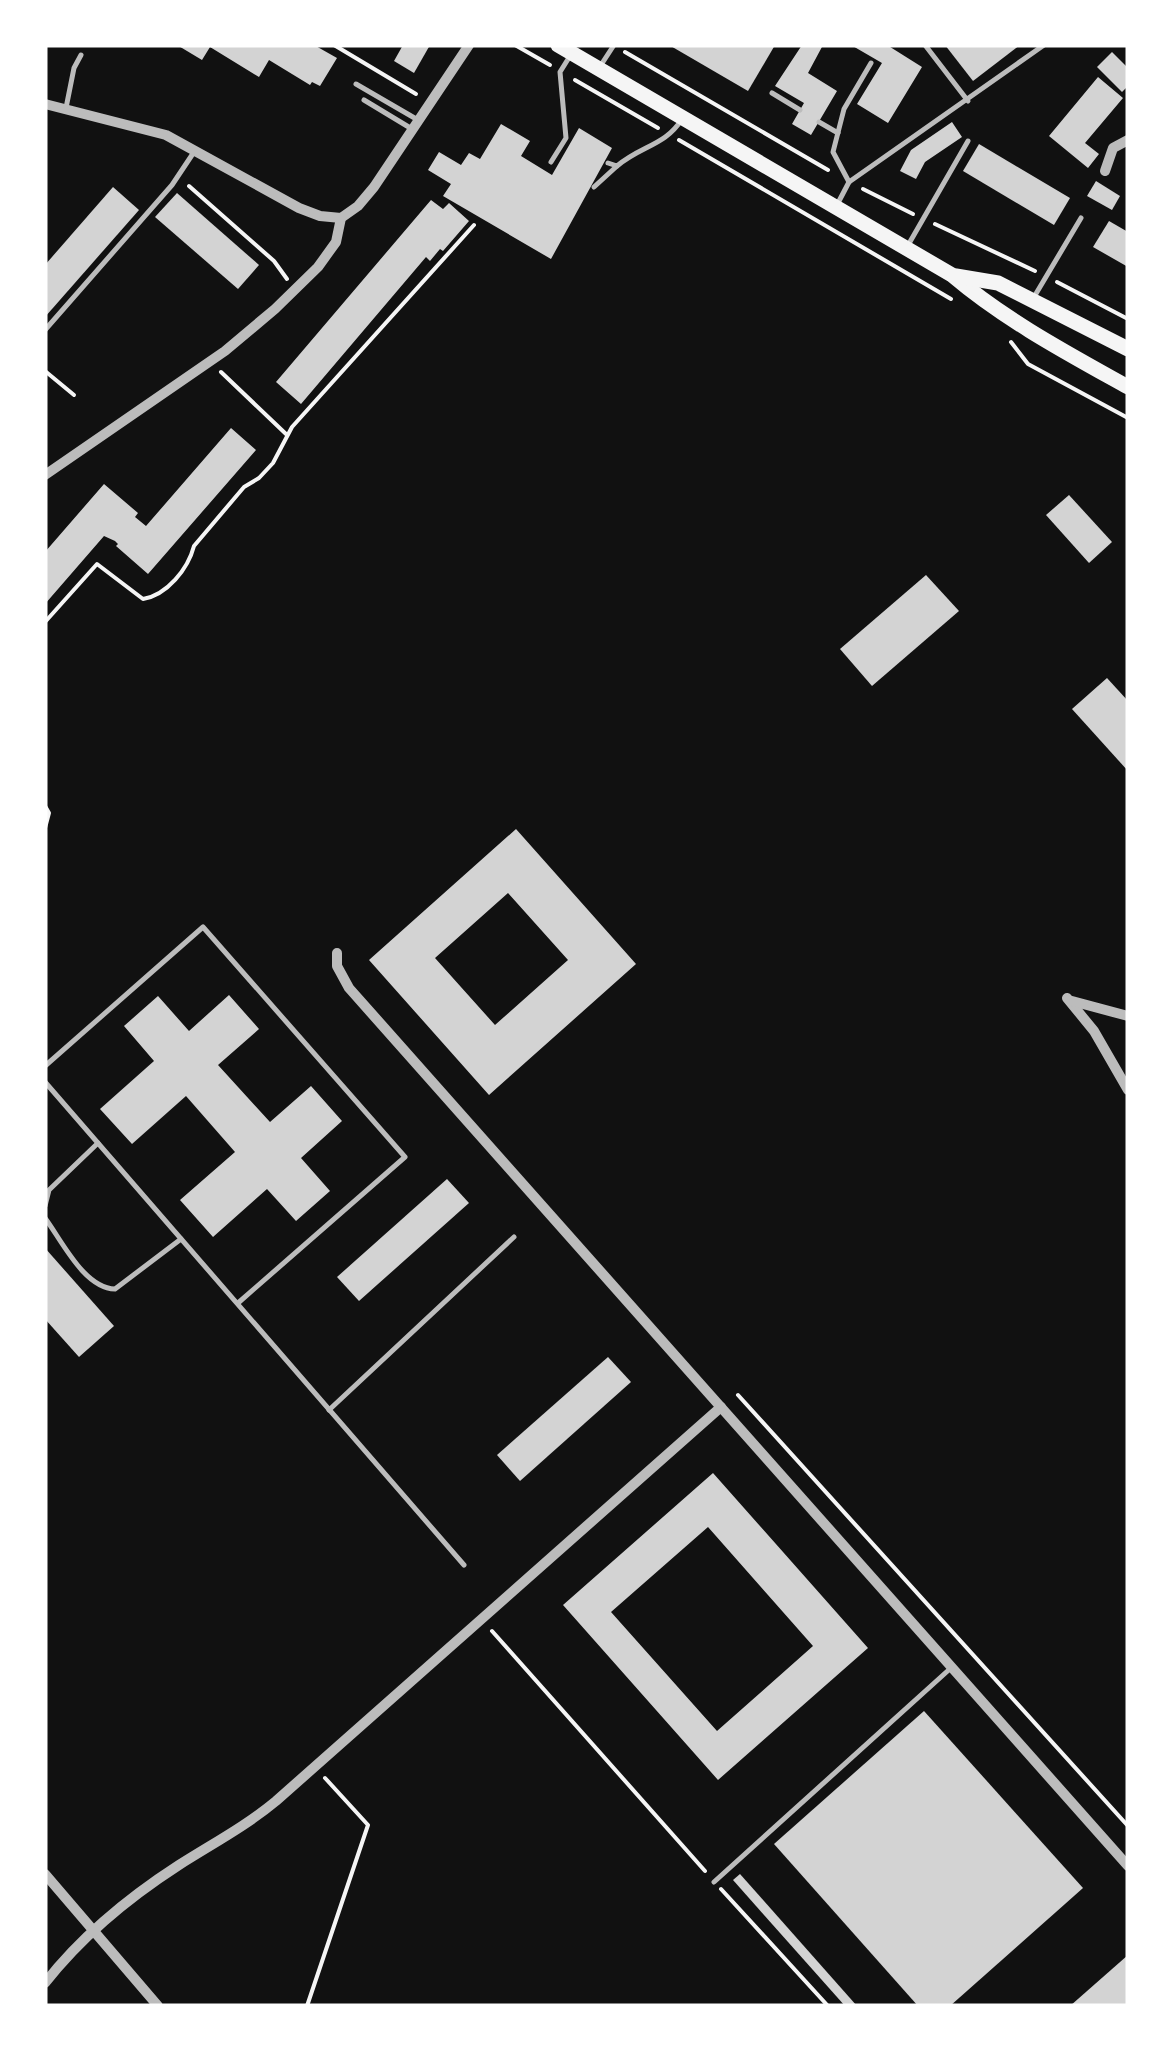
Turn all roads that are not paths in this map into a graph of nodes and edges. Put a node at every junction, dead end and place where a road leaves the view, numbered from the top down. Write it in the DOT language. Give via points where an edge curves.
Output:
graph roads {
  1 [pos="469,45"];
  2 [pos="614,45"];
  3 [pos="925,45"];
  4 [pos="1039,46"];
  5 [pos="564,49"];
  6 [pos="80,55"];
  7 [pos="870,63"];
  8 [pos="599,69"];
  9 [pos="356,84"];
  10 [pos="772,93"];
  11 [pos="364,100"];
  12 [pos="968,102"];
  13 [pos="45,104"];
  14 [pos="66,108"];
  15 [pos="800,110"];
  16 [pos="682,119"];
  17 [pos="819,122"];
  18 [pos="415,125"];
  19 [pos="838,134"];
  20 [pos="1128,140"];
  21 [pos="968,142"];
  22 [pos="196,150"];
  23 [pos="551,162"];
  24 [pos="608,163"];
  25 [pos="618,166"];
  26 [pos="1105,171"];
  27 [pos="849,182"];
  28 [pos="594,187"];
  29 [pos="836,208"];
  30 [pos="341,218"];
  31 [pos="1081,218"];
  32 [pos="907,249"];
  33 [pos="952,275"];
  34 [pos="1032,300"];
  35 [pos="45,330"];
  36 [pos="1128,349"];
  37 [pos="1128,387"];
  38 [pos="45,475"];
  39 [pos="337,953"];
  40 [pos="1128,1016"];
  41 [pos="45,1066"];
  42 [pos="45,1082"];
  43 [pos="1128,1090"];
  44 [pos="98,1143"];
  45 [pos="45,1206"];
  46 [pos="45,1218"];
  47 [pos="182,1238"];
  48 [pos="514,1238"];
  49 [pos="238,1303"];
  50 [pos="721,1407"];
  51 [pos="329,1410"];
  52 [pos="464,1564"];
  53 [pos="952,1668"];
  54 [pos="1128,1866"];
  55 [pos="45,1874"];
  56 [pos="714,1882"];
  57 [pos="95,1932"];
  58 [pos="45,1983"];
  59 [pos="158,2006"];
  1 -- 18 [label="street"];
  2 -- 8 [label="lane"];
  3 -- 12 [label="lane"];
  4 -- 12 [label="lane"];
  5 -- 8 [label="main road"];
  5 -- 23 [label="lane" via="566,138"];
  6 -- 14 [label="lane"];
  7 -- 19 [label="lane" via="844,108"];
  8 -- 16 [label="main road"];
  9 -- 18 [label="lane"];
  10 -- 15 [label="lane"];
  11 -- 18 [label="lane"];
  12 -- 27 [label="lane"];
  13 -- 14 [label="street"];
  14 -- 22 [label="street" via="142,127"];
  16 -- 25 [label="lane" via="671,136"];
  16 -- 29 [label="main road"];
  17 -- 19 [label="lane"];
  18 -- 30 [label="street" via="374,187"];
  19 -- 27 [label="lane" via="833,152"];
  20 -- 26 [label="street" via="1112,148"];
  21 -- 32 [label="lane"];
  22 -- 30 [label="street" via="299,208"];
  22 -- 35 [label="lane"];
  24 -- 25 [label="lane"];
  25 -- 28 [label="lane"];
  27 -- 29 [label="lane"];
  29 -- 32 [label="main road"];
  30 -- 38 [label="street" via="336,242 296,290 212,360"];
  31 -- 34 [label="lane"];
  32 -- 33 [label="main road"];
  33 -- 34 [label="main road" via="998,283"];
  33 -- 37 [label="main road" via="996,310"];
  34 -- 36 [label="main road"];
  39 -- 50 [label="street" via="348,988"];
  40 -- 43 [label="street" via="1067,998"];
  41 -- 49 [label="lane" via="203,927 405,1157"];
  42 -- 44 [label="lane"];
  44 -- 45 [label="lane" via="49,1190"];
  44 -- 47 [label="lane"];
  46 -- 47 [label="lane" via="104,1289 115,1290"];
  47 -- 49 [label="lane"];
  48 -- 51 [label="lane"];
  49 -- 51 [label="lane"];
  50 -- 53 [label="street"];
  50 -- 57 [label="street" via="248,1824 154,1882"];
  51 -- 52 [label="lane"];
  53 -- 54 [label="street"];
  53 -- 56 [label="lane"];
  55 -- 57 [label="street"];
  57 -- 58 [label="street"];
  57 -- 59 [label="street"];
}
